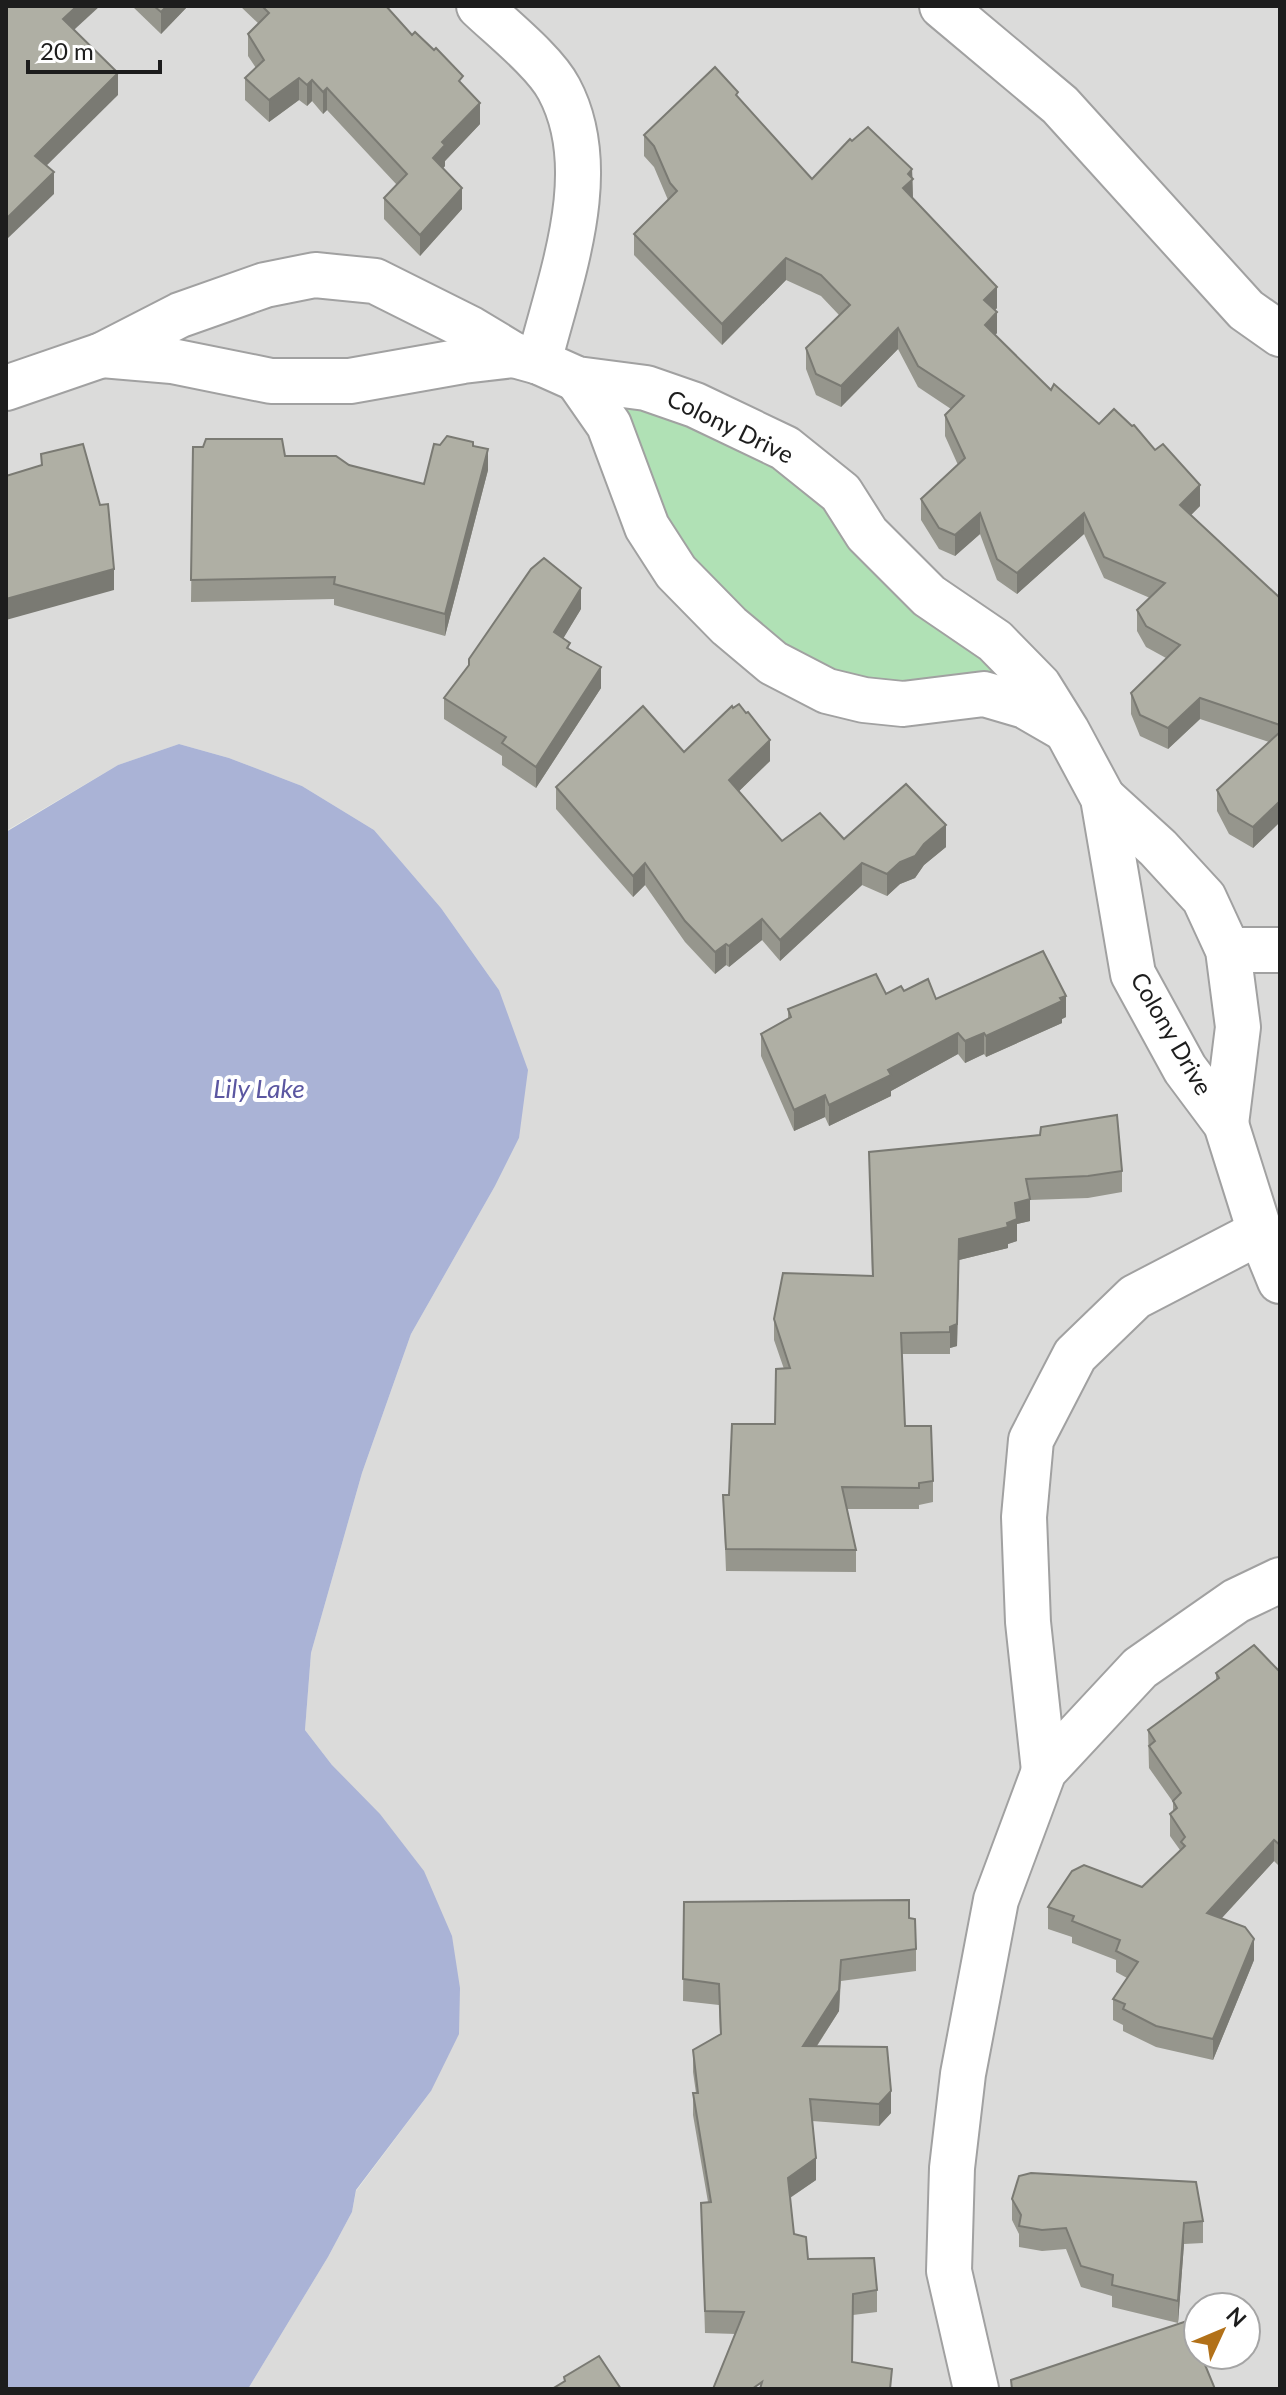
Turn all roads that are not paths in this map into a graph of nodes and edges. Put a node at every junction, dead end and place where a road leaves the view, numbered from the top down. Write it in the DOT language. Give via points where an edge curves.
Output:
graph roads {
  1 [pos="479,6"];
  2 [pos="942,6"];
  3 [pos="1280,334"];
  4 [pos="102,355"];
  5 [pos="543,366"];
  6 [pos="6,388"];
  7 [pos="1067,731"];
  8 [pos="1103,798"];
  9 [pos="1228,950"];
  10 [pos="1280,950"];
  11 [pos="1226,1124"];
  12 [pos="1260,1232"];
  13 [pos="1280,1281"];
  14 [pos="1280,1580"];
  15 [pos="1044,1771"];
  16 [pos="976,2389"];
  1 -- 5 [label="street" via="559,88 576,131 578,204"];
  2 -- 3 [label="street" via="1060,105 1246,310"];
  4 -- 5 [label="street" via="172,361 271,381 350,381 463,361"];
  4 -- 5 [label="street, Colony Drive" via="180,315 265,285 315,275 375,281"];
  4 -- 6 [label="street, Colony Drive"];
  5 -- 7 [label="street, Colony Drive" via="646,388 785,448 841,493 867,534 929,596 995,641 1039,686"];
  5 -- 7 [label="street" via="609,425 647,527 676,572 773,663 827,691 864,700 903,704 984,694 1025,706"];
  7 -- 8 [label="street, Colony Drive"];
  8 -- 9 [label="street, Colony Drive" via="1204,898"];
  8 -- 11 [label="street, Colony Drive" via="1133,974 1185,1069"];
  9 -- 10 [label="street"];
  9 -- 11 [label="street, Colony Drive" via="1238,1027"];
  11 -- 12 [label="street, Colony Drive"];
  12 -- 13 [label="street, Colony Drive"];
  12 -- 15 [label="street" via="1135,1297 1075,1355 1031,1440 1024,1532"];
  14 -- 15 [label="street" via="1236,1601 1140,1668"];
  15 -- 16 [label="street" via="996,1900 963,2074 952,2168 949,2271"];
}
